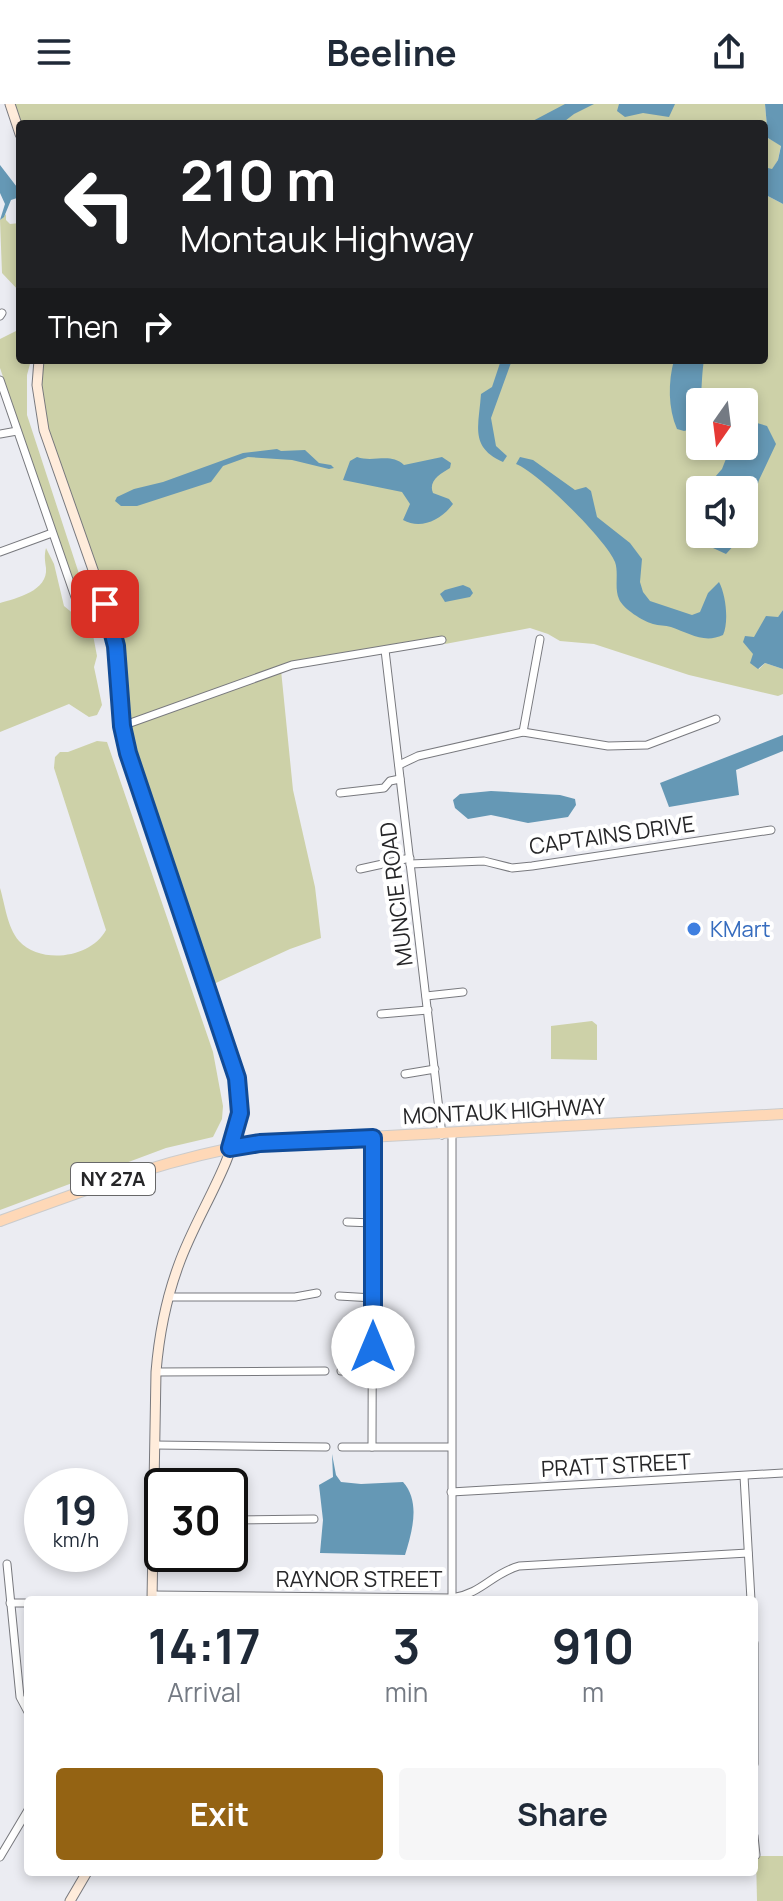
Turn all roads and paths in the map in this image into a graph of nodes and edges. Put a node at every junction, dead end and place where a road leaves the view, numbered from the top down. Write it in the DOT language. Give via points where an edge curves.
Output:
graph roads {
  1 [pos="39,364"];
  2 [pos="0,380"];
  3 [pos="17,431"];
  4 [pos="0,434"];
  5 [pos="52,533"];
  6 [pos="0,552"];
  7 [pos="105,604"];
  8 [pos="540,639"];
  9 [pos="442,640"];
  10 [pos="385,650"];
  11 [pos="716,719"];
  12 [pos="122,726"];
  13 [pos="523,732"];
  14 [pos="399,765"];
  15 [pos="400,779"];
  16 [pos="384,788"];
  17 [pos="340,793"];
  18 [pos="402,794"];
  19 [pos="771,830"];
  20 [pos="410,861"];
  21 [pos="360,869"];
  22 [pos="463,992"];
  23 [pos="426,996"];
  24 [pos="428,1010"];
  25 [pos="381,1014"];
  26 [pos="435,1069"];
  27 [pos="405,1074"];
  28 [pos="783,1114"];
  29 [pos="447,1134"];
  30 [pos="373,1138"];
  31 [pos="230,1148"];
  32 [pos="0,1221"];
  33 [pos="347,1222"];
  34 [pos="373,1223"];
  35 [pos="317,1293"];
  36 [pos="339,1296"];
  37 [pos="168,1297"];
  38 [pos="373,1298"];
  39 [pos="325,1371"];
  40 [pos="341,1371"];
  41 [pos="373,1371"];
  42 [pos="156,1372"];
  43 [pos="155,1445"];
  44 [pos="326,1447"];
  45 [pos="342,1447"];
  46 [pos="372,1447"];
  47 [pos="450,1447"];
  48 [pos="156,1468"];
  49 [pos="783,1473"];
  50 [pos="744,1476"];
  51 [pos="451,1492"];
  52 [pos="314,1519"];
  53 [pos="248,1520"];
  54 [pos="748,1553"];
  55 [pos="7,1564"];
  56 [pos="154,1572"];
  57 [pos="152,1596"];
  58 [pos="452,1596"];
  59 [pos="463,1596"];
  60 [pos="751,1596"];
  61 [pos="10,1603"];
  62 [pos="24,1603"];
  63 [pos="24,1704"];
  64 [pos="24,1817"];
  65 [pos="0,1857"];
  66 [pos="85,1876"];
  67 [pos="70,1901"];
  1 -- 7 [label="main road" via="44,430"];
  2 -- 3 [label="street"];
  3 -- 4 [label="street"];
  3 -- 5 [label="street"];
  5 -- 6 [label="street"];
  5 -- 7 [label="street" via="79,603"];
  7 -- 12 [label="main road" via="118,659"];
  8 -- 13 [label="street"];
  9 -- 10 [label="street"];
  10 -- 12 [label="street" via="292,665"];
  10 -- 14 [label="street, MUNCIE ROAD"];
  11 -- 13 [label="street" via="647,745 608,746"];
  12 -- 31 [label="main road" via="237,1078 240,1113"];
  13 -- 14 [label="street"];
  14 -- 15 [label="street, MUNCIE ROAD"];
  15 -- 16 [label="street"];
  15 -- 18 [label="street, MUNCIE ROAD"];
  16 -- 17 [label="street"];
  16 -- 18 [label="street"];
  18 -- 20 [label="street, MUNCIE ROAD"];
  19 -- 20 [label="street, CAPTAINS DRIVE" via="512,868 484,861"];
  20 -- 21 [label="street, CAPTAINS DRIVE"];
  20 -- 23 [label="street, MUNCIE ROAD"];
  22 -- 23 [label="street"];
  23 -- 24 [label="street, MUNCIE ROAD"];
  24 -- 25 [label="street"];
  24 -- 26 [label="street, MUNCIE ROAD"];
  26 -- 27 [label="street"];
  26 -- 29 [label="street, MUNCIE ROAD"];
  28 -- 29 [label="main road, MONTAUK HIGHWAY / NY 27A"];
  29 -- 30 [label="main road, MONTAUK HIGHWAY / NY 27A"];
  29 -- 47 [label="street, MUNCIE ROAD"];
  30 -- 31 [label="main road, MONTAUK HIGHWAY / NY 27A"];
  30 -- 34 [label="street"];
  31 -- 32 [label="main road, MONTAUK HIGHWAY / NY 27A" via="135,1171"];
  31 -- 37 [label="main road"];
  33 -- 34 [label="street"];
  34 -- 38 [label="street"];
  35 -- 37 [label="street"];
  36 -- 38 [label="street"];
  37 -- 42 [label="main road"];
  38 -- 41 [label="street"];
  39 -- 42 [label="street"];
  40 -- 41 [label="street"];
  41 -- 46 [label="street"];
  42 -- 43 [label="main road"];
  43 -- 44 [label="street"];
  43 -- 48 [label="main road"];
  45 -- 46 [label="street"];
  46 -- 47 [label="street"];
  47 -- 51 [label="street, MUNCIE ROAD"];
  49 -- 50 [label="street, PRATT STREET"];
  50 -- 51 [label="street, PRATT STREET"];
  50 -- 54 [label="street"];
  51 -- 58 [label="street, MUNCIE ROAD"];
  52 -- 53 [label="street"];
  54 -- 59 [label="street, RAYNOR STREET" via="519,1566"];
  54 -- 60 [label="street"];
  55 -- 61 [label="street"];
  56 -- 57 [label="main road"];
  61 -- 62 [label="street"];
  61 -- 63 [label="street"];
  64 -- 65 [label="street"];
  66 -- 67 [label="main road"];
}
